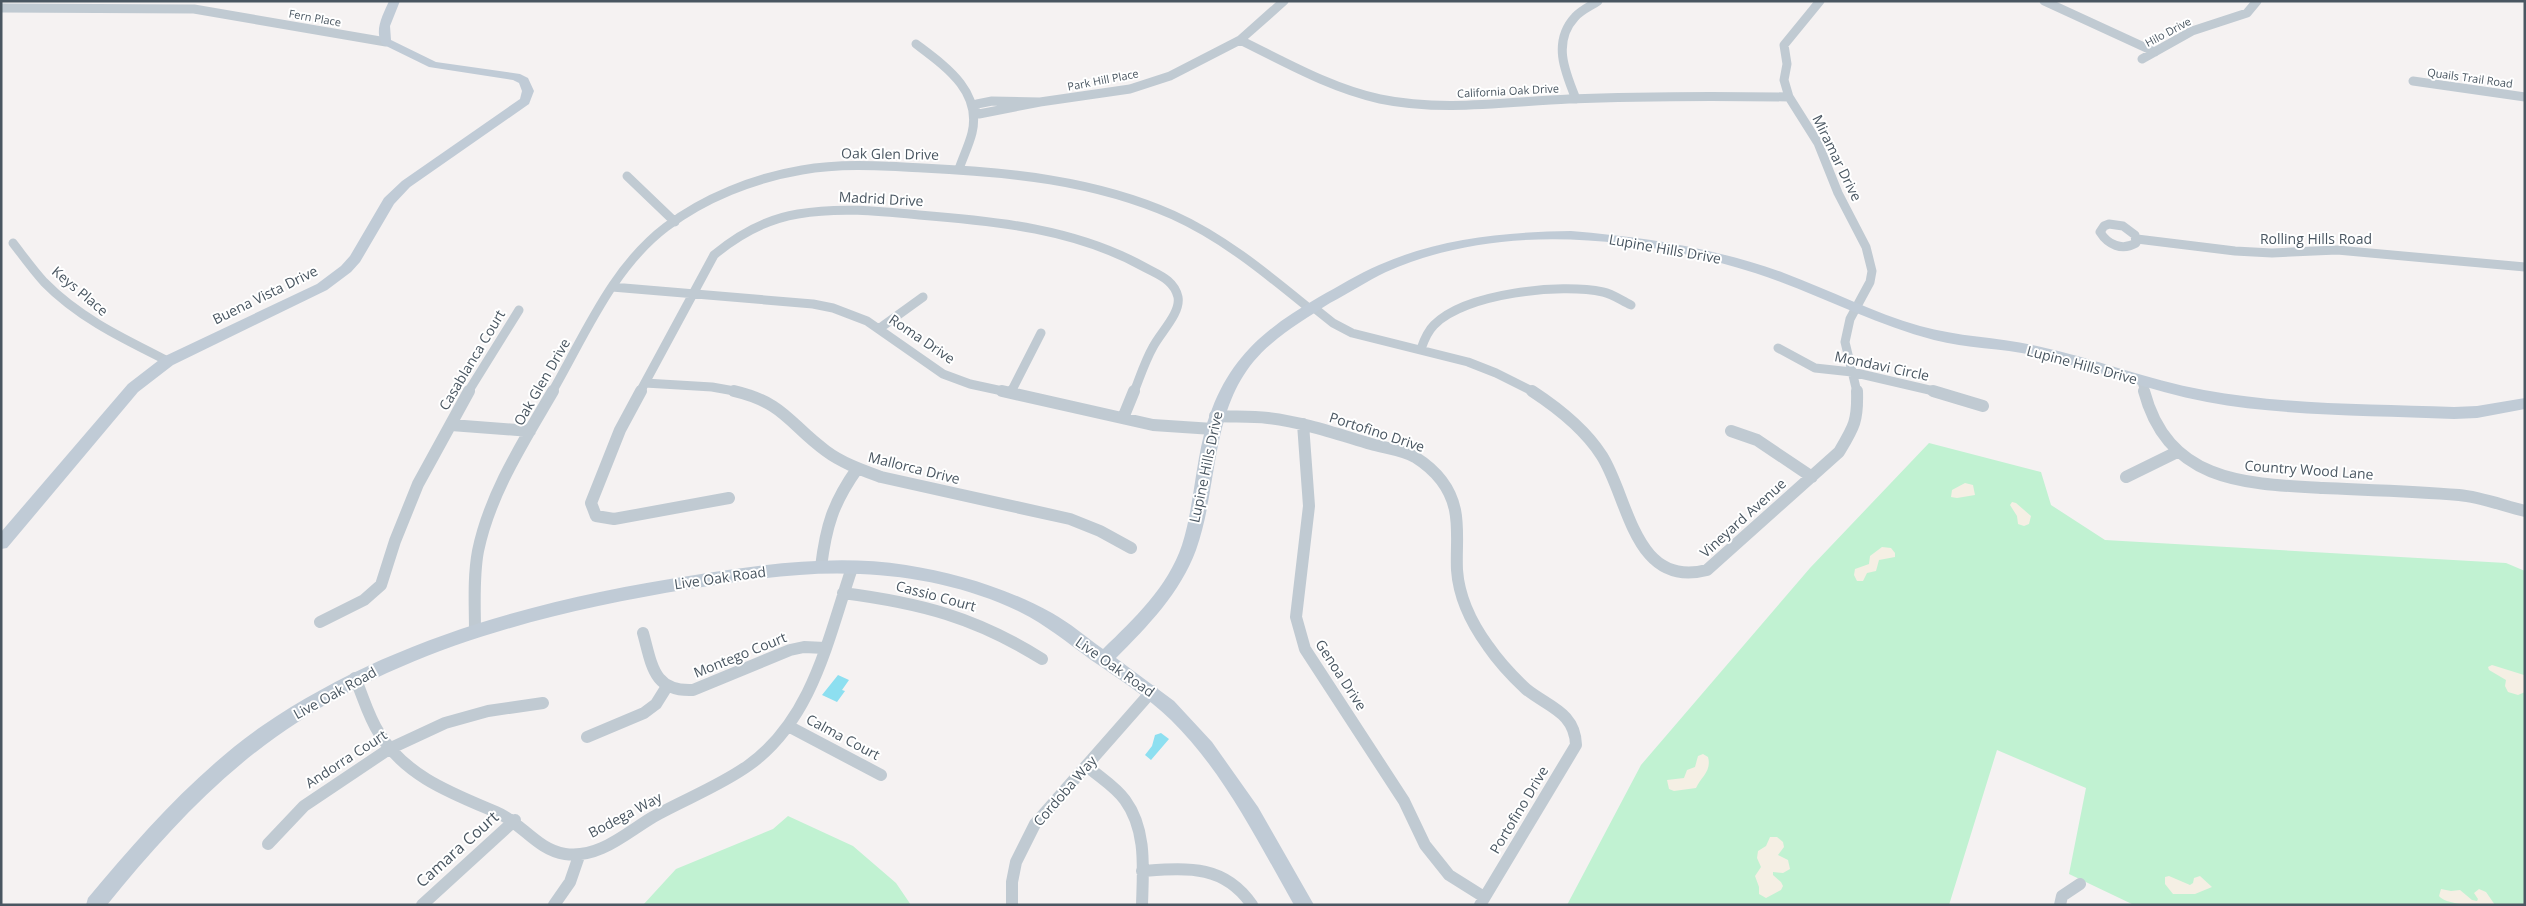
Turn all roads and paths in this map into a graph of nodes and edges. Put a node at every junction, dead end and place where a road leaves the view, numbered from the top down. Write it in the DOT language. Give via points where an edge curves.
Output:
graph roads {
  1 [pos="395,1"];
  2 [pos="1284,1"];
  3 [pos="1820,1"];
  4 [pos="2044,1"];
  5 [pos="2257,1"];
  6 [pos="1592,2"];
  7 [pos="1,8"];
  8 [pos="1240,40"];
  9 [pos="386,42"];
  10 [pos="916,44"];
  11 [pos="2155,52"];
  12 [pos="2142,59"];
  13 [pos="2413,81"];
  14 [pos="1789,97"];
  15 [pos="2525,97"];
  16 [pos="1576,99"];
  17 [pos="975,107"];
  18 [pos="959,169"];
  19 [pos="627,176"];
  20 [pos="675,222"];
  21 [pos="2137,239"];
  22 [pos="13,243"];
  23 [pos="2525,267"];
  24 [pos="612,287"];
  25 [pos="692,293"];
  26 [pos="923,297"];
  27 [pos="1631,305"];
  28 [pos="1856,307"];
  29 [pos="1312,308"];
  30 [pos="518,310"];
  31 [pos="880,328"];
  32 [pos="1041,333"];
  33 [pos="1778,348"];
  34 [pos="1421,349"];
  35 [pos="168,361"];
  36 [pos="1852,372"];
  37 [pos="645,382"];
  38 [pos="2142,382"];
  39 [pos="1012,393"];
  40 [pos="2525,403"];
  41 [pos="1983,406"];
  42 [pos="1123,418"];
  43 [pos="1214,422"];
  44 [pos="1304,424"];
  45 [pos="450,425"];
  46 [pos="530,431"];
  47 [pos="1732,431"];
  48 [pos="2177,452"];
  49 [pos="857,469"];
  50 [pos="1812,477"];
  51 [pos="2126,477"];
  52 [pos="729,498"];
  53 [pos="2525,510"];
  54 [pos="1,543"];
  55 [pos="1131,548"];
  56 [pos="821,567"];
  57 [pos="852,568"];
  58 [pos="843,593"];
  59 [pos="320,622"];
  60 [pos="475,632"];
  61 [pos="643,633"];
  62 [pos="825,648"];
  63 [pos="1042,658"];
  64 [pos="1104,659"];
  65 [pos="355,678"];
  66 [pos="666,688"];
  67 [pos="1152,691"];
  68 [pos="543,703"];
  69 [pos="790,727"];
  70 [pos="588,737"];
  71 [pos="389,749"];
  72 [pos="1087,766"];
  73 [pos="881,775"];
  74 [pos="516,820"];
  75 [pos="268,844"];
  76 [pos="579,856"];
  77 [pos="1142,871"];
  78 [pos="2080,884"];
  79 [pos="1482,901"];
  80 [pos="95,905"];
  81 [pos="422,905"];
  82 [pos="554,905"];
  83 [pos="1012,905"];
  84 [pos="1142,905"];
  85 [pos="1252,905"];
  86 [pos="1305,905"];
  87 [pos="2060,905"];
  1 -- 9 [label="street" via="385,23 383,34"];
  2 -- 8 [label="street, Park Hill Place"];
  3 -- 14 [label="street, Miramar Drive" via="1784,45 1787,64 1784,80"];
  4 -- 11 [label="street"];
  5 -- 11 [label="street, Hilo Drive" via="2247,13 2192,31"];
  6 -- 16 [label="street" via="1573,19 1560,43 1564,67"];
  7 -- 9 [label="street, Fern Place" via="194,8"];
  8 -- 16 [label="street, California Oak Drive" via="1313,76 1355,92 1400,101 1447,106"];
  8 -- 17 [label="street, Park Hill Place" via="1170,76 1130,89 979,114"];
  9 -- 35 [label="street, Buena Vista Drive" via="433,66 516,77 524,81 528,91 525,102 406,184 390,201 355,259 322,287"];
  10 -- 17 [label="street" via="958,77"];
  11 -- 12 [label="street, Hilo Drive"];
  13 -- 15 [label="street, Quails Trail Road"];
  14 -- 16 [label="street, California Oak Drive" via="1679,95"];
  14 -- 28 [label="street, Miramar Drive" via="1818,144 1838,193 1866,246 1872,271 1870,282"];
  17 -- 18 [label="street" via="973,130"];
  18 -- 20 [label="street, Oak Glen Drive" via="854,165 802,170 754,182 716,197"];
  18 -- 29 [label="street, Oak Glen Drive" via="1059,180 1104,190 1170,214 1208,232"];
  19 -- 20 [label="street"];
  20 -- 24 [label="street, Oak Glen Drive" via="652,238"];
  21 -- 23 [label="street, Rolling Hills Road" via="2235,251 2337,250"];
  22 -- 35 [label="street, Keys Place" via="44,282 83,316"];
  24 -- 25 [label="street, Roma Drive"];
  24 -- 46 [label="street, Oak Glen Drive"];
  25 -- 31 [label="street, Roma Drive" via="812,304 833,308"];
  25 -- 37 [label="street, Madrid Drive"];
  25 -- 42 [label="street, Madrid Drive" via="714,255 766,223 797,214 850,209 970,219 1076,238 1125,256 1176,288 1176,310 1152,348"];
  26 -- 31 [label="street"];
  27 -- 34 [label="street" via="1603,292 1529,291 1496,297 1455,310 1436,323 1426,335"];
  28 -- 29 [label="street, Lupine Hills Drive" via="1761,270 1707,254 1646,243 1552,236 1481,241 1436,250 1388,266"];
  28 -- 36 [label="street, Vineyard Avenue" via="1845,342"];
  28 -- 38 [label="street, Lupine Hills Drive" via="1935,335 2077,360"];
  29 -- 34 [label="street, Vineyard Avenue" via="1352,333"];
  29 -- 43 [label="street, Lupine Hills Drive" via="1260,344 1229,381"];
  30 -- 45 [label="street, Casablanca Court"];
  31 -- 39 [label="street, Roma Drive" via="943,374"];
  32 -- 39 [label="street"];
  33 -- 36 [label="street, Mondavi Circle" via="1815,368"];
  34 -- 50 [label="street, Vineyard Avenue" via="1480,365 1514,380 1572,421 1600,454 1627,516 1644,545 1666,569 1683,575 1694,576 1707,570"];
  35 -- 54 [label="street, Buena Vista Drive" via="134,388"];
  36 -- 41 [label="street, Mondavi Circle" via="1910,384"];
  36 -- 50 [label="street, Vineyard Avenue" via="1858,415 1853,429 1839,452"];
  37 -- 49 [label="street, Mallorca Drive" via="722,389 774,405 837,459"];
  37 -- 52 [label="street, Madrid Drive" via="620,430 590,503 596,516 614,519"];
  38 -- 40 [label="street, Lupine Hills Drive" via="2197,395 2262,404 2454,413"];
  38 -- 48 [label="street, Country Wood Lane" via="2146,407 2156,428"];
  39 -- 42 [label="street, Roma Drive"];
  42 -- 43 [label="street, Roma Drive" via="1154,425"];
  43 -- 44 [label="street, Portofino Drive" via="1267,418"];
  43 -- 64 [label="street, Lupine Hills Drive" via="1189,546 1166,592 1141,623"];
  44 -- 79 [label="street, Genoa Drive" via="1309,506 1300,583 1302,593 1296,624 1305,649 1404,801 1425,845 1449,875"];
  44 -- 79 [label="street, Portofino Drive" via="1413,456 1426,463 1447,484 1454,499 1459,583 1467,613 1491,653 1527,689 1567,716 1576,734 1576,745"];
  45 -- 46 [label="street, Casablanca Court"];
  45 -- 59 [label="street, Casablanca Court" via="418,484 381,585 364,600"];
  46 -- 60 [label="street, Oak Glen Drive" via="501,482 480,541 474,582"];
  47 -- 50 [label="street" via="1757,440"];
  48 -- 51 [label="street"];
  48 -- 53 [label="street, Country Wood Lane" via="2206,470 2242,482 2461,495"];
  49 -- 55 [label="street, Mallorca Drive" via="1070,519"];
  49 -- 56 [label="street" via="835,500 826,525"];
  56 -- 57 [label="street, Live Oak Road"];
  56 -- 60 [label="street, Live Oak Road" via="768,570 657,586"];
  57 -- 58 [label="street, Bodega Way"];
  57 -- 64 [label="street, Live Oak Road" via="884,569 956,582 1020,605 1046,618"];
  58 -- 62 [label="street, Bodega Way"];
  58 -- 63 [label="street, Cassio Court" via="902,600 973,620"];
  60 -- 65 [label="street, Live Oak Road"];
  61 -- 66 [label="street" via="656,677"];
  62 -- 66 [label="street, Montego Court" via="790,650 693,690 680,692"];
  62 -- 69 [label="street, Bodega Way" via="815,681"];
  64 -- 67 [label="street, Live Oak Road"];
  65 -- 71 [label="street, Bodega Way" via="379,734"];
  65 -- 80 [label="street, Live Oak Road" via="260,738 198,789 147,840"];
  66 -- 70 [label="street" via="656,704 644,713"];
  67 -- 72 [label="street, Cordoba Way"];
  67 -- 86 [label="street, Live Oak Road" via="1188,726 1221,767"];
  68 -- 71 [label="street, Andorra Court" via="445,723"];
  69 -- 73 [label="street, Calma Court"];
  69 -- 76 [label="street, Bodega Way" via="761,756 709,790 654,816 604,847"];
  71 -- 74 [label="street, Bodega Way" via="428,783"];
  71 -- 75 [label="street, Andorra Court" via="304,806"];
  72 -- 77 [label="street" via="1125,800 1140,829"];
  72 -- 83 [label="street, Cordoba Way" via="1035,824 1022,844 1015,860"];
  74 -- 76 [label="street, Bodega Way" via="548,850"];
  74 -- 81 [label="street, Camara Court"];
  76 -- 82 [label="street" via="564,894"];
  77 -- 84 [label="street"];
  77 -- 85 [label="street" via="1193,868 1216,873 1241,889"];
  78 -- 87 [label="street" via="2062,896"];
}
